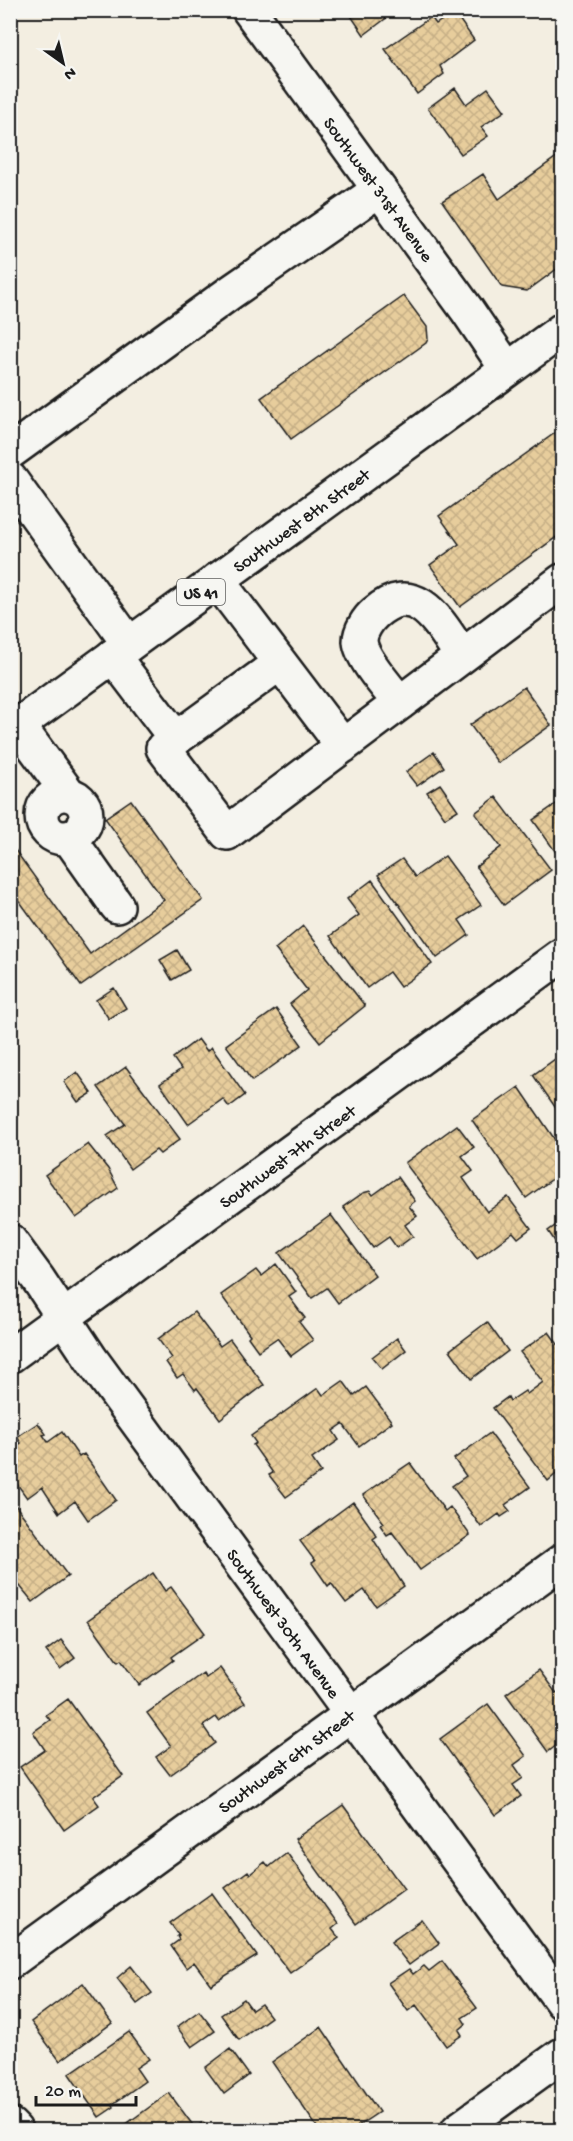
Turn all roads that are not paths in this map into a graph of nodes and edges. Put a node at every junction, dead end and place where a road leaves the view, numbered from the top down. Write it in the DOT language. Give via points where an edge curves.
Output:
graph roads {
  1 [pos="249,10"];
  2 [pos="379,190"];
  3 [pos="562,330"];
  4 [pos="507,369"];
  5 [pos="10,452"];
  6 [pos="10,479"];
  7 [pos="217,580"];
  8 [pos="562,581"];
  9 [pos="121,650"];
  10 [pos="462,656"];
  11 [pos="280,663"];
  12 [pos="400,704"];
  13 [pos="14,728"];
  14 [pos="176,739"];
  15 [pos="343,746"];
  16 [pos="117,906"];
  17 [pos="562,955"];
  18 [pos="10,1241"];
  19 [pos="64,1318"];
  20 [pos="10,1356"];
  21 [pos="562,1561"];
  22 [pos="351,1714"];
  23 [pos="10,1962"];
  24 [pos="562,2002"];
  25 [pos="562,2055"];
  26 [pos="10,2124"];
  27 [pos="15,2130"];
  28 [pos="458,2130"];
  1 -- 2 [label="street, Southwest 31st Avenue"];
  2 -- 4 [label="street, Southwest 31st Avenue"];
  2 -- 5 [label="street"];
  3 -- 4 [label="street, Southwest 8th Street / US 41"];
  4 -- 7 [label="street, Southwest 8th Street / US 41"];
  6 -- 9 [label="street"];
  7 -- 9 [label="street, Southwest 8th Street / US 41"];
  7 -- 11 [label="street"];
  8 -- 10 [label="street"];
  9 -- 13 [label="street, Southwest 8th Street / US 41"];
  9 -- 14 [label="street"];
  10 -- 12 [label="street"];
  10 -- 12 [label="street" via="435,619 415,602 405,599 375,613 364,627 360,641 368,661"];
  11 -- 14 [label="street"];
  11 -- 15 [label="street"];
  12 -- 15 [label="street"];
  13 -- 16 [label="street" via="68,794 54,795 44,806 44,827 55,837 69,838"];
  14 -- 15 [label="street" via="164,748 227,833"];
  17 -- 19 [label="street, Southwest 7th Street"];
  18 -- 19 [label="street, Southwest 30th Avenue"];
  19 -- 20 [label="street, Southwest 7th Street"];
  19 -- 22 [label="street, Southwest 30th Avenue"];
  21 -- 22 [label="street, Southwest 6th Street"];
  22 -- 23 [label="street, Southwest 6th Street"];
  22 -- 24 [label="street, Southwest 30th Avenue"];
  25 -- 28 [label="street"];
  26 -- 27 [label="street"];
}
